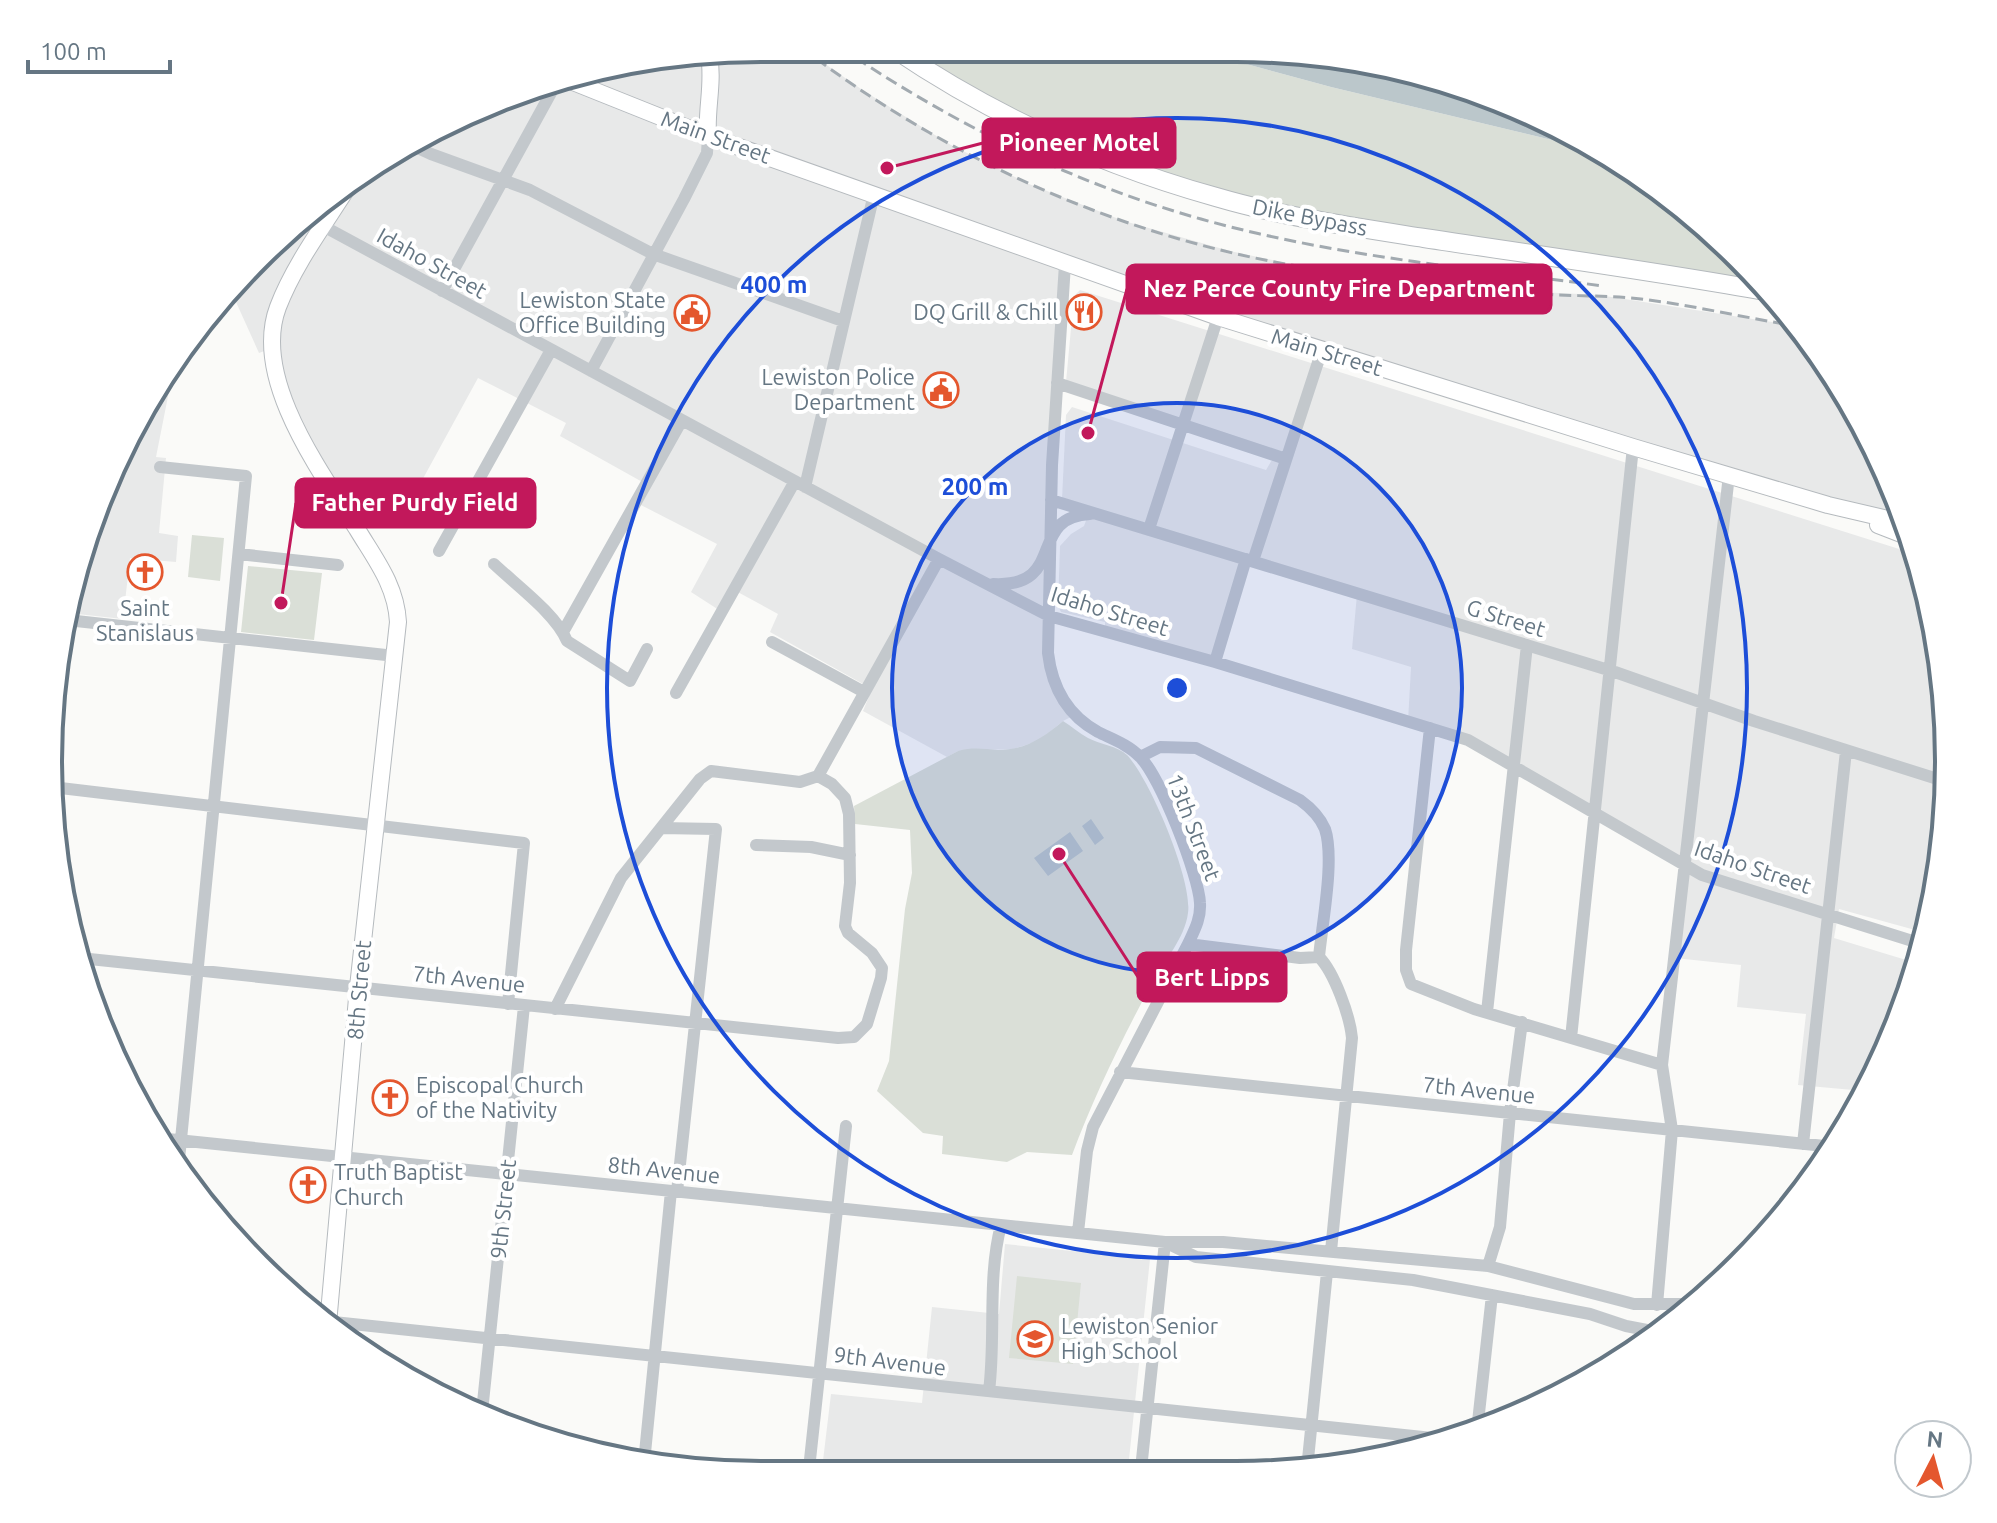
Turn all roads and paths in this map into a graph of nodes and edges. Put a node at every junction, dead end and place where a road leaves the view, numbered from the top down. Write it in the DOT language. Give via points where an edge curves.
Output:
graph roads {
  1 [pos="915,62"];
  2 [pos="709,64"];
  3 [pos="579,86"];
  4 [pos="551,95"];
  5 [pos="708,106"];
  6 [pos="647,111"];
  7 [pos="708,136"];
  8 [pos="731,143"];
  9 [pos="423,150"];
  10 [pos="503,179"];
  11 [pos="874,194"];
  12 [pos="334,208"];
  13 [pos="323,226"];
  14 [pos="653,254"];
  15 [pos="1065,264"];
  16 [pos="1750,289"];
  17 [pos="442,291"];
  18 [pos="1218,317"];
  19 [pos="843,321"];
  20 [pos="551,350"];
  21 [pos="1322,350"];
  22 [pos="591,371"];
  23 [pos="1057,383"];
  24 [pos="682,420"];
  25 [pos="1183,425"];
  26 [pos="1633,447"];
  27 [pos="1286,459"];
  28 [pos="160,467"];
  29 [pos="1729,475"];
  30 [pos="800,484"];
  31 [pos="1051,500"];
  32 [pos="1828,505"];
  33 [pos="1097,514"];
  34 [pos="1892,520"];
  35 [pos="1149,529"];
  36 [pos="1896,532"];
  37 [pos="1050,536"];
  38 [pos="439,551"];
  39 [pos="239,554"];
  40 [pos="939,559"];
  41 [pos="1250,560"];
  42 [pos="494,564"];
  43 [pos="338,565"];
  44 [pos="986,584"];
  45 [pos="1049,616"];
  46 [pos="76,621"];
  47 [pos="563,632"];
  48 [pos="231,637"];
  49 [pos="772,642"];
  50 [pos="1527,645"];
  51 [pos="647,649"];
  52 [pos="395,656"];
  53 [pos="1215,662"];
  54 [pos="1611,671"];
  55 [pos="864,692"];
  56 [pos="676,693"];
  57 [pos="1703,701"];
  58 [pos="1430,728"];
  59 [pos="1846,751"];
  60 [pos="1140,757"];
  61 [pos="1514,766"];
  62 [pos="818,776"];
  63 [pos="1935,778"];
  64 [pos="63,788"];
  65 [pos="214,806"];
  66 [pos="1595,814"];
  67 [pos="375,824"];
  68 [pos="661,828"];
  69 [pos="756,845"];
  70 [pos="850,855"];
  71 [pos="1683,865"];
  72 [pos="1828,914"];
  73 [pos="1912,941"];
  74 [pos="1188,944"];
  75 [pos="1319,957"];
  76 [pos="91,959"];
  77 [pos="198,970"];
  78 [pos="358,987"];
  79 [pos="508,1004"];
  80 [pos="524,1006"];
  81 [pos="555,1009"];
  82 [pos="1487,1012"];
  83 [pos="1522,1022"];
  84 [pos="694,1023"];
  85 [pos="1571,1038"];
  86 [pos="1662,1065"];
  87 [pos="1120,1072"];
  88 [pos="1347,1096"];
  89 [pos="1510,1113"];
  90 [pos="846,1126"];
  91 [pos="1672,1130"];
  92 [pos="173,1139"];
  93 [pos="181,1140"];
  94 [pos="1803,1144"];
  95 [pos="1820,1146"];
  96 [pos="180,1150"];
  97 [pos="343,1157"];
  98 [pos="507,1173"];
  99 [pos="674,1191"];
  100 [pos="837,1208"];
  101 [pos="1001,1225"];
  102 [pos="1078,1232"];
  103 [pos="1165,1242"];
  104 [pos="1331,1251"];
  105 [pos="1488,1266"];
  106 [pos="1327,1272"];
  107 [pos="1492,1295"];
  108 [pos="1657,1305"];
  109 [pos="1675,1305"];
  110 [pos="328,1310"];
  111 [pos="347,1324"];
  112 [pos="1642,1330"];
  113 [pos="489,1337"];
  114 [pos="655,1355"];
  115 [pos="821,1373"];
  116 [pos="989,1391"];
  117 [pos="483,1403"];
  118 [pos="1147,1407"];
  119 [pos="1479,1417"];
  120 [pos="1312,1424"];
  121 [pos="1419,1436"];
  122 [pos="645,1451"];
  123 [pos="1308,1457"];
  124 [pos="810,1461"];
  125 [pos="1142,1461"];
  1 -- 16 [label="highway, Dike Bypass" via="1037,131 1144,175 1218,198 1328,223"];
  2 -- 5 [label="main road"];
  3 -- 6 [label="main road, Main Street"];
  4 -- 10 [label="street"];
  5 -- 6 [label="main road" via="691,118"];
  5 -- 7 [label="main road"];
  5 -- 8 [label="main road"];
  6 -- 7 [label="main road, Main Street"];
  7 -- 8 [label="main road, Main Street"];
  7 -- 14 [label="street" via="707,153"];
  8 -- 11 [label="main road, Main Street"];
  9 -- 10 [label="street"];
  10 -- 14 [label="street"];
  10 -- 17 [label="street"];
  11 -- 15 [label="main road, Main Street"];
  11 -- 19 [label="street"];
  12 -- 13 [label="main road"];
  13 -- 17 [label="street, Idaho Street"];
  13 -- 52 [label="main road, 8th Street" via="277,310 276,380 300,435 394,592"];
  14 -- 19 [label="street"];
  14 -- 22 [label="street"];
  15 -- 18 [label="main road, Main Street"];
  15 -- 23 [label="street, 13th Street"];
  17 -- 20 [label="street, Idaho Street"];
  18 -- 21 [label="main road, Main Street"];
  18 -- 25 [label="street"];
  19 -- 30 [label="street"];
  20 -- 22 [label="street, Idaho Street"];
  20 -- 38 [label="street"];
  21 -- 26 [label="main road, Main Street"];
  21 -- 27 [label="street"];
  22 -- 24 [label="street, Idaho Street"];
  23 -- 25 [label="street"];
  23 -- 31 [label="street, 13th Street"];
  24 -- 30 [label="street, Idaho Street"];
  24 -- 47 [label="street"];
  25 -- 27 [label="street"];
  25 -- 35 [label="street"];
  26 -- 29 [label="main road, Main Street"];
  26 -- 54 [label="street"];
  27 -- 41 [label="street"];
  28 -- 39 [label="street" via="246,476"];
  29 -- 32 [label="main road, Main Street"];
  29 -- 57 [label="street"];
  30 -- 40 [label="street, Idaho Street"];
  30 -- 56 [label="street"];
  31 -- 33 [label="street, G Street"];
  31 -- 37 [label="street, 13th Street"];
  32 -- 34 [label="main road, Main Street"];
  32 -- 36 [label="main road, Main Street"];
  33 -- 35 [label="street, G Street"];
  33 -- 37 [label="street" via="1068,518"];
  35 -- 41 [label="street, G Street"];
  37 -- 44 [label="street" via="1043,560 1027,579"];
  37 -- 45 [label="street, 13th Street"];
  39 -- 43 [label="street"];
  39 -- 48 [label="street"];
  40 -- 44 [label="street, Idaho Street"];
  40 -- 55 [label="street"];
  41 -- 50 [label="street, G Street"];
  41 -- 53 [label="street"];
  42 -- 47 [label="street"];
  44 -- 45 [label="street, Idaho Street"];
  45 -- 53 [label="street, Idaho Street"];
  45 -- 60 [label="street, 13th Street" via="1048,653 1058,692 1085,723"];
  46 -- 48 [label="street"];
  47 -- 51 [label="street" via="567,641 630,681"];
  48 -- 52 [label="street"];
  48 -- 65 [label="street"];
  49 -- 55 [label="street"];
  50 -- 54 [label="street, G Street"];
  50 -- 61 [label="street"];
  52 -- 67 [label="main road, 8th Street"];
  53 -- 58 [label="street, Idaho Street"];
  54 -- 57 [label="street, G Street"];
  54 -- 66 [label="street"];
  55 -- 62 [label="street"];
  57 -- 59 [label="street, G Street"];
  57 -- 71 [label="street"];
  58 -- 61 [label="street, Idaho Street" via="1468,740"];
  58 -- 82 [label="street" via="1406,950 1408,979 1416,987"];
  59 -- 63 [label="street, G Street"];
  59 -- 72 [label="street"];
  60 -- 74 [label="street, 13th Street" via="1158,784 1195,878 1199,918"];
  60 -- 75 [label="street" via="1160,747 1196,748 1311,808 1322,822 1328,848"];
  61 -- 66 [label="street, Idaho Street"];
  61 -- 82 [label="street"];
  62 -- 68 [label="street" via="800,782 711,771"];
  62 -- 70 [label="street" via="845,798"];
  64 -- 65 [label="street"];
  65 -- 67 [label="street"];
  65 -- 77 [label="street"];
  66 -- 71 [label="street, Idaho Street"];
  66 -- 85 [label="street"];
  67 -- 78 [label="main road, 8th Street"];
  67 -- 79 [label="street" via="524,843"];
  68 -- 81 [label="street" via="616,887"];
  68 -- 84 [label="street" via="716,829"];
  69 -- 70 [label="street"];
  70 -- 84 [label="street, 7th Avenue" via="845,926 882,968 867,1024 854,1037 838,1038"];
  71 -- 72 [label="street, Idaho Street"];
  71 -- 86 [label="street"];
  72 -- 73 [label="street, Idaho Street"];
  72 -- 94 [label="street"];
  74 -- 75 [label="street"];
  74 -- 87 [label="street, 13th Street"];
  75 -- 88 [label="street" via="1351,1025"];
  76 -- 77 [label="street, 7th Avenue"];
  77 -- 78 [label="street, 7th Avenue"];
  77 -- 93 [label="street"];
  78 -- 79 [label="street, 7th Avenue"];
  78 -- 97 [label="main road, 8th Street"];
  79 -- 80 [label="street, 7th Avenue"];
  80 -- 81 [label="street, 7th Avenue"];
  80 -- 98 [label="street, 9th Street"];
  81 -- 84 [label="street, 7th Avenue"];
  82 -- 83 [label="street"];
  83 -- 85 [label="street"];
  83 -- 89 [label="street"];
  84 -- 99 [label="street"];
  85 -- 86 [label="street"];
  86 -- 91 [label="street"];
  87 -- 88 [label="street, 7th Avenue"];
  87 -- 102 [label="street, 13th Street" via="1089,1141"];
  88 -- 89 [label="street, 7th Avenue"];
  88 -- 104 [label="street"];
  89 -- 91 [label="street, 7th Avenue"];
  89 -- 105 [label="street" via="1500,1227"];
  90 -- 100 [label="street"];
  91 -- 94 [label="street, 7th Avenue"];
  91 -- 108 [label="street"];
  92 -- 93 [label="street, 8th Avenue"];
  93 -- 96 [label="street"];
  93 -- 97 [label="street, 8th Avenue"];
  94 -- 95 [label="street, 7th Avenue"];
  97 -- 98 [label="street, 8th Avenue"];
  97 -- 110 [label="main road, 8th Street"];
  98 -- 99 [label="street, 8th Avenue"];
  98 -- 113 [label="street, 9th Street"];
  99 -- 100 [label="street, 8th Avenue"];
  99 -- 114 [label="street"];
  100 -- 101 [label="street, 8th Avenue"];
  100 -- 115 [label="street"];
  101 -- 102 [label="street, 8th Avenue"];
  101 -- 116 [label="street"];
  102 -- 103 [label="street, 8th Avenue"];
  103 -- 104 [label="street, 8th Avenue"];
  103 -- 106 [label="street, 8th Avenue" via="1196,1257"];
  103 -- 118 [label="street"];
  104 -- 105 [label="street, 8th Avenue"];
  105 -- 108 [label="street, 8th Avenue" via="1624,1302"];
  106 -- 107 [label="street, 8th Avenue"];
  106 -- 120 [label="street"];
  107 -- 112 [label="street, 8th Avenue"];
  107 -- 119 [label="street"];
  108 -- 109 [label="street, 8th Avenue"];
  111 -- 113 [label="street, 9th Avenue"];
  113 -- 114 [label="street, 9th Avenue"];
  113 -- 117 [label="street, 9th Street"];
  114 -- 115 [label="street, 9th Avenue"];
  114 -- 122 [label="street"];
  115 -- 116 [label="street, 9th Avenue"];
  115 -- 124 [label="street"];
  116 -- 118 [label="street, 9th Avenue"];
  118 -- 120 [label="street, 9th Avenue"];
  118 -- 125 [label="street"];
  120 -- 121 [label="street, 9th Avenue"];
  120 -- 123 [label="street"];
}
